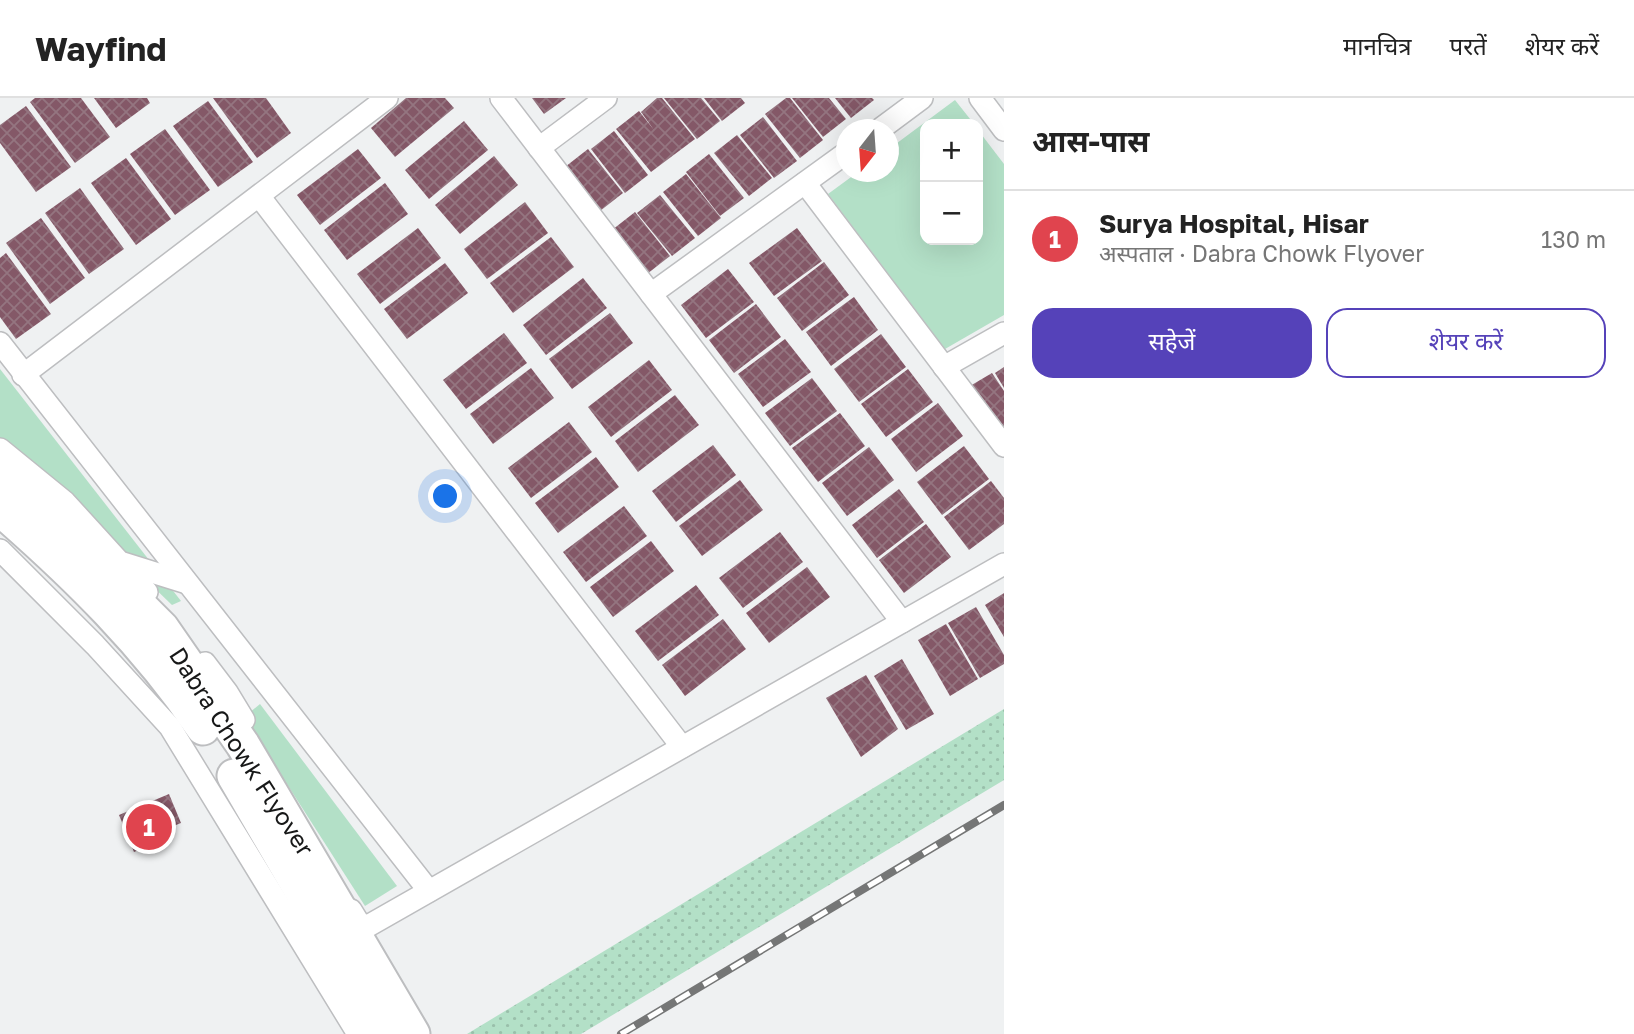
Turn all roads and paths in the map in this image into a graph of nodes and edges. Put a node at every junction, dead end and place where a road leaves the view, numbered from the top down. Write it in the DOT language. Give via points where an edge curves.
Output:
graph roads {
  1 [pos="387,98"];
  2 [pos="501,98"];
  3 [pos="606,98"];
  4 [pos="922,98"];
  5 [pos="980,98"];
  6 [pos="894,119"];
  7 [pos="1004,130"];
  8 [pos="539,148"];
  9 [pos="836,160"];
  10 [pos="805,183"];
  11 [pos="259,196"];
  12 [pos="651,294"];
  13 [pos="1004,333"];
  14 [pos="0,344"];
  15 [pos="944,367"];
  16 [pos="23,375"];
  17 [pos="1004,446"];
  18 [pos="0,449"];
  19 [pos="0,471"];
  20 [pos="0,509"];
  21 [pos="0,550"];
  22 [pos="121,563"];
  23 [pos="1004,564"];
  24 [pos="187,583"];
  25 [pos="902,622"];
  26 [pos="682,747"];
  27 [pos="429,891"];
  28 [pos="358,1034"];
  29 [pos="385,1034"];
  30 [pos="413,1034"];
  1 -- 11 [label="street"];
  2 -- 8 [label="street"];
  3 -- 8 [label="street"];
  4 -- 6 [label="street"];
  5 -- 7 [label="street"];
  8 -- 12 [label="street"];
  9 -- 10 [label="street"];
  10 -- 12 [label="street"];
  10 -- 15 [label="street"];
  11 -- 16 [label="street"];
  11 -- 26 [label="street"];
  12 -- 25 [label="street"];
  13 -- 15 [label="street"];
  14 -- 16 [label="street"];
  15 -- 17 [label="street"];
  16 -- 24 [label="street"];
  18 -- 22 [label="street" via="65,502"];
  19 -- 30 [label="main road, Dabra Chowk Flyover" via="162,628 243,744"];
  20 -- 29 [label="main road, Dabra Chowk Flyover" via="111,611 189,706"];
  21 -- 28 [label="street" via="170,727"];
  22 -- 24 [label="street"];
  22 -- 27 [label="street" via="227,692 359,923 369,926"];
  23 -- 25 [label="street"];
  24 -- 27 [label="street"];
  25 -- 26 [label="street"];
  26 -- 27 [label="street"];
}
